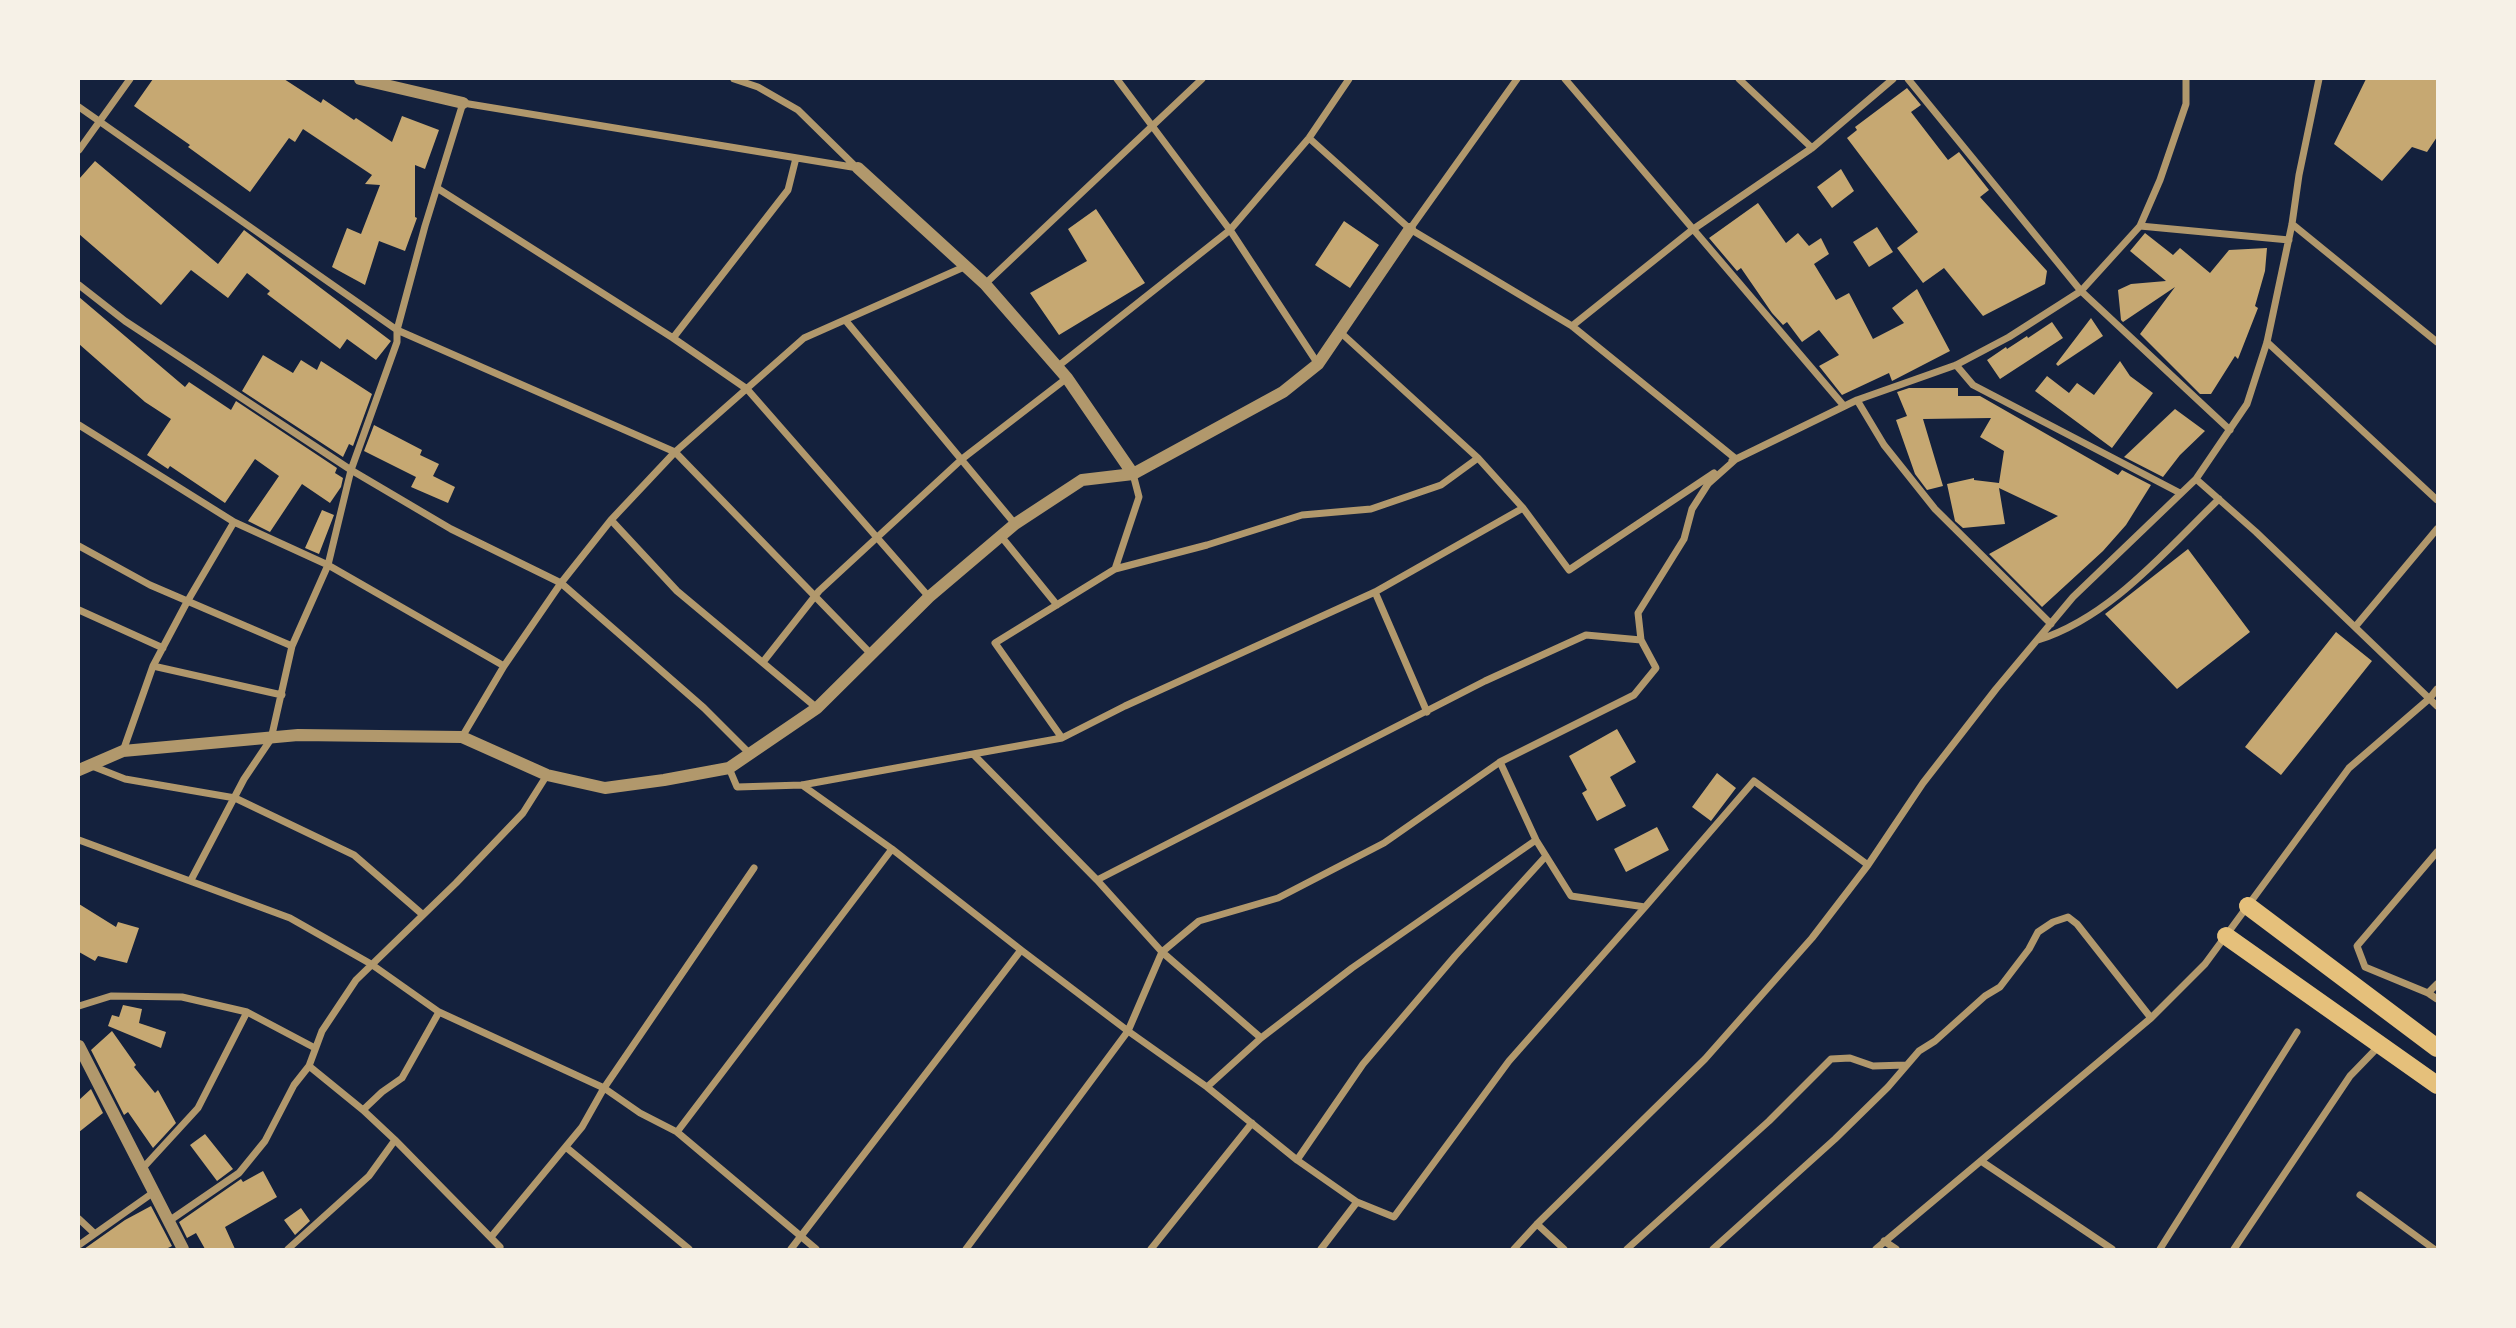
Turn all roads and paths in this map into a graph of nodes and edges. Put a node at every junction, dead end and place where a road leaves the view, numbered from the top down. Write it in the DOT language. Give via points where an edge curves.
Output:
graph roads {
  1 [pos="130,79"];
  2 [pos="360,79"];
  3 [pos="734,79"];
  4 [pos="1117,79"];
  5 [pos="1202,79"];
  6 [pos="1349,79"];
  7 [pos="1517,79"];
  8 [pos="1565,79"];
  9 [pos="1739,79"];
  10 [pos="1893,79"];
  11 [pos="1908,79"];
  12 [pos="2186,79"];
  13 [pos="2319,79"];
  14 [pos="463,103"];
  15 [pos="79,107"];
  16 [pos="100,122"];
  17 [pos="1153,127"];
  18 [pos="1309,138"];
  19 [pos="1812,148"];
  20 [pos="79,150"];
  21 [pos="796,158"];
  22 [pos="858,168"];
  23 [pos="437,188"];
  24 [pos="2292,224"];
  25 [pos="2140,226"];
  26 [pos="1410,229"];
  27 [pos="1230,230"];
  28 [pos="1692,230"];
  29 [pos="2289,240"];
  30 [pos="964,267"];
  31 [pos="985,284"];
  32 [pos="79,285"];
  33 [pos="2081,291"];
  34 [pos="846,321"];
  35 [pos="1572,326"];
  36 [pos="397,330"];
  37 [pos="1339,331"];
  38 [pos="673,338"];
  39 [pos="2267,342"];
  40 [pos="2437,342"];
  41 [pos="1318,364"];
  42 [pos="1956,365"];
  43 [pos="1057,367"];
  44 [pos="1067,378"];
  45 [pos="747,389"];
  46 [pos="1857,400"];
  47 [pos="1844,407"];
  48 [pos="79,425"];
  49 [pos="2230,430"];
  50 [pos="675,452"];
  51 [pos="1478,458"];
  52 [pos="962,459"];
  53 [pos="1736,459"];
  54 [pos="351,470"];
  55 [pos="1133,474"];
  56 [pos="2196,479"];
  57 [pos="2180,493"];
  58 [pos="2219,499"];
  59 [pos="2437,500"];
  60 [pos="1522,508"];
  61 [pos="611,520"];
  62 [pos="234,522"];
  63 [pos="1015,524"];
  64 [pos="2437,530"];
  65 [pos="1000,535"];
  66 [pos="877,537"];
  67 [pos="79,546"];
  68 [pos="328,565"];
  69 [pos="1115,569"];
  70 [pos="561,583"];
  71 [pos="1375,592"];
  72 [pos="929,597"];
  73 [pos="814,598"];
  74 [pos="187,602"];
  75 [pos="1057,605"];
  76 [pos="79,610"];
  77 [pos="2051,624"];
  78 [pos="2355,627"];
  79 [pos="1641,640"];
  80 [pos="2037,640"];
  81 [pos="292,646"];
  82 [pos="163,648"];
  83 [pos="871,654"];
  84 [pos="763,662"];
  85 [pos="153,666"];
  86 [pos="504,666"];
  87 [pos="2437,689"];
  88 [pos="282,695"];
  89 [pos="2430,698"];
  90 [pos="2437,706"];
  91 [pos="817,708"];
  92 [pos="1427,712"];
  93 [pos="462,737"];
  94 [pos="1062,738"];
  95 [pos="271,739"];
  96 [pos="123,751"];
  97 [pos="749,753"];
  98 [pos="973,754"];
  99 [pos="1500,762"];
  100 [pos="92,766"];
  101 [pos="729,768"];
  102 [pos="79,770"];
  103 [pos="547,775"];
  104 [pos="802,785"];
  105 [pos="235,798"];
  106 [pos="79,839"];
  107 [pos="1536,840"];
  108 [pos="892,849"];
  109 [pos="2437,852"];
  110 [pos="1546,856"];
  111 [pos="1868,865"];
  112 [pos="754,868"];
  113 [pos="191,880"];
  114 [pos="1097,880"];
  115 [pos="2248,906"];
  116 [pos="1644,907"];
  117 [pos="422,914"];
  118 [pos="2226,936"];
  119 [pos="1021,950"];
  120 [pos="1162,952"];
  121 [pos="371,964"];
  122 [pos="2437,984"];
  123 [pos="2428,992"];
  124 [pos="2437,999"];
  125 [pos="79,1006"];
  126 [pos="247,1012"];
  127 [pos="439,1012"];
  128 [pos="2151,1018"];
  129 [pos="1128,1031"];
  130 [pos="2297,1032"];
  131 [pos="1261,1038"];
  132 [pos="2380,1045"];
  133 [pos="79,1046"];
  134 [pos="315,1048"];
  135 [pos="2437,1048"];
  136 [pos="1906,1065"];
  137 [pos="309,1066"];
  138 [pos="2437,1085"];
  139 [pos="1207,1087"];
  140 [pos="604,1088"];
  141 [pos="363,1110"];
  142 [pos="1252,1123"];
  143 [pos="677,1132"];
  144 [pos="395,1140"];
  145 [pos="567,1148"];
  146 [pos="1297,1160"];
  147 [pos="1981,1161"];
  148 [pos="142,1169"];
  149 [pos="154,1192"];
  150 [pos="2360,1195"];
  151 [pos="1357,1202"];
  152 [pos="79,1219"];
  153 [pos="169,1221"];
  154 [pos="1537,1223"];
  155 [pos="94,1233"];
  156 [pos="491,1237"];
  157 [pos="801,1237"];
  158 [pos="1884,1241"];
  159 [pos="79,1245"];
  160 [pos="501,1248"];
  161 [pos="183,1249"];
  162 [pos="288,1249"];
  163 [pos="689,1249"];
  164 [pos="791,1249"];
  165 [pos="816,1249"];
  166 [pos="966,1249"];
  167 [pos="1151,1249"];
  168 [pos="1321,1249"];
  169 [pos="1514,1249"];
  170 [pos="1564,1249"];
  171 [pos="1628,1249"];
  172 [pos="1713,1249"];
  173 [pos="1876,1249"];
  174 [pos="1896,1249"];
  175 [pos="2112,1249"];
  176 [pos="2160,1249"];
  177 [pos="2234,1249"];
  178 [pos="2434,1249"];
  1 -- 16 [label="street"];
  2 -- 14 [label="street"];
  3 -- 22 [label="street" via="798,110"];
  4 -- 17 [label="street"];
  5 -- 17 [label="street"];
  6 -- 18 [label="street"];
  7 -- 26 [label="street"];
  8 -- 28 [label="street"];
  9 -- 19 [label="street"];
  10 -- 19 [label="street"];
  11 -- 33 [label="street"];
  12 -- 25 [label="street" via="2186,104"];
  13 -- 24 [label="street"];
  14 -- 21 [label="street"];
  14 -- 23 [label="street"];
  15 -- 16 [label="street"];
  16 -- 20 [label="street"];
  16 -- 36 [label="street"];
  17 -- 27 [label="street"];
  17 -- 31 [label="street"];
  18 -- 26 [label="street"];
  18 -- 27 [label="street"];
  19 -- 28 [label="street"];
  21 -- 22 [label="street"];
  21 -- 38 [label="street" via="788,190"];
  22 -- 30 [label="street"];
  23 -- 36 [label="street"];
  23 -- 38 [label="street"];
  24 -- 29 [label="street"];
  24 -- 40 [label="street"];
  25 -- 29 [label="street"];
  25 -- 33 [label="street"];
  26 -- 35 [label="street"];
  26 -- 37 [label="street"];
  27 -- 41 [label="street"];
  27 -- 43 [label="street"];
  28 -- 35 [label="street"];
  28 -- 47 [label="street"];
  29 -- 39 [label="street"];
  30 -- 31 [label="street"];
  30 -- 34 [label="street"];
  31 -- 43 [label="street"];
  32 -- 54 [label="street" via="125,321"];
  33 -- 42 [label="street"];
  33 -- 49 [label="street"];
  34 -- 45 [label="street" via="804,338"];
  34 -- 52 [label="street"];
  35 -- 53 [label="street"];
  36 -- 50 [label="street"];
  36 -- 54 [label="street" via="397,342"];
  37 -- 41 [label="street"];
  37 -- 51 [label="street"];
  38 -- 45 [label="street"];
  39 -- 49 [label="street" via="2247,404"];
  39 -- 59 [label="street"];
  41 -- 55 [label="street" via="1283,392"];
  42 -- 46 [label="street"];
  42 -- 57 [label="street" via="1973,385"];
  43 -- 44 [label="street"];
  44 -- 52 [label="street"];
  44 -- 55 [label="street"];
  45 -- 50 [label="street"];
  45 -- 66 [label="street"];
  46 -- 47 [label="street"];
  46 -- 77 [label="street" via="1884,445 1935,509"];
  47 -- 53 [label="street"];
  48 -- 62 [label="street"];
  49 -- 56 [label="street"];
  50 -- 61 [label="street"];
  50 -- 73 [label="street"];
  51 -- 60 [label="street"];
  51 -- 69 [label="street" via="1441,485 1371,509 1302,515"];
  52 -- 63 [label="street"];
  52 -- 66 [label="street"];
  53 -- 60 [label="street" via="1569,570"];
  53 -- 79 [label="street" via="1708,484 1692,509 1684,539 1638,613"];
  54 -- 68 [label="street"];
  54 -- 70 [label="street" via="451,529"];
  55 -- 63 [label="street" via="1082,480"];
  55 -- 69 [label="street" via="1139,497"];
  56 -- 57 [label="street"];
  56 -- 58 [label="street"];
  57 -- 77 [label="street"];
  58 -- 78 [label="street"];
  58 -- 80 [label="street" via="2094,614"];
  60 -- 71 [label="street"];
  61 -- 70 [label="street"];
  61 -- 84 [label="street" via="677,591"];
  62 -- 68 [label="street"];
  62 -- 74 [label="street"];
  63 -- 65 [label="street"];
  64 -- 78 [label="street"];
  65 -- 72 [label="street"];
  65 -- 75 [label="street"];
  66 -- 72 [label="street"];
  66 -- 73 [label="street"];
  67 -- 74 [label="street"];
  68 -- 81 [label="street"];
  68 -- 86 [label="street"];
  69 -- 75 [label="street"];
  70 -- 86 [label="street"];
  70 -- 97 [label="street"];
  71 -- 92 [label="street"];
  71 -- 94 [label="street"];
  72 -- 83 [label="street"];
  73 -- 83 [label="street"];
  73 -- 84 [label="street"];
  74 -- 81 [label="street"];
  74 -- 82 [label="street"];
  75 -- 94 [label="street" via="995,643"];
  76 -- 82 [label="street"];
  77 -- 80 [label="street"];
  78 -- 89 [label="street"];
  79 -- 92 [label="street" via="1586,635"];
  79 -- 99 [label="street" via="1656,668 1634,695"];
  80 -- 111 [label="street" via="1923,783"];
  81 -- 88 [label="street"];
  82 -- 85 [label="street"];
  83 -- 91 [label="street"];
  84 -- 91 [label="street"];
  85 -- 88 [label="street"];
  85 -- 96 [label="street"];
  86 -- 93 [label="street"];
  87 -- 89 [label="street"];
  88 -- 95 [label="street"];
  89 -- 90 [label="street"];
  89 -- 115 [label="street" via="2349,768"];
  91 -- 97 [label="street"];
  92 -- 114 [label="street"];
  93 -- 95 [label="street" via="298,735"];
  93 -- 103 [label="street"];
  94 -- 98 [label="street"];
  95 -- 96 [label="street"];
  95 -- 105 [label="street"];
  96 -- 100 [label="street"];
  97 -- 101 [label="street"];
  98 -- 104 [label="street"];
  98 -- 114 [label="street"];
  99 -- 107 [label="street"];
  99 -- 120 [label="street" via="1384,843 1279,898 1199,921"];
  100 -- 102 [label="street"];
  100 -- 105 [label="street" via="125,779"];
  101 -- 103 [label="street" via="605,788"];
  101 -- 104 [label="street" via="737,787"];
  103 -- 117 [label="street" via="523,813"];
  104 -- 108 [label="street"];
  105 -- 113 [label="street"];
  105 -- 117 [label="street" via="354,855"];
  106 -- 113 [label="street"];
  107 -- 110 [label="street"];
  107 -- 131 [label="street" via="1352,968"];
  108 -- 119 [label="street"];
  108 -- 143 [label="street"];
  109 -- 123 [label="street" via="2357,946 2365,967"];
  110 -- 116 [label="street" via="1571,896"];
  110 -- 146 [label="street" via="1363,1064"];
  111 -- 116 [label="street" via="1754,781"];
  111 -- 154 [label="street" via="1705,1059"];
  112 -- 140 [label="street"];
  113 -- 121 [label="street" via="290,918"];
  114 -- 120 [label="street"];
  115 -- 118 [label="street"];
  115 -- 135 [label="main road"];
  116 -- 151 [label="street" via="1509,1061 1394,1217"];
  117 -- 121 [label="street"];
  118 -- 128 [label="street"];
  118 -- 132 [label="main road"];
  119 -- 129 [label="street"];
  119 -- 157 [label="street"];
  120 -- 129 [label="street"];
  120 -- 131 [label="street"];
  121 -- 127 [label="street"];
  121 -- 134 [label="street" via="356,980"];
  122 -- 123 [label="street"];
  123 -- 124 [label="street"];
  125 -- 126 [label="street" via="111,996 182,997"];
  126 -- 134 [label="street"];
  126 -- 148 [label="street" via="198,1108"];
  127 -- 140 [label="street"];
  127 -- 141 [label="street" via="402,1078"];
  128 -- 136 [label="street" via="2068,917 2038,932 2000,987"];
  128 -- 147 [label="street"];
  129 -- 139 [label="street"];
  129 -- 166 [label="street"];
  130 -- 176 [label="street"];
  131 -- 139 [label="street"];
  132 -- 138 [label="main road"];
  132 -- 177 [label="street" via="2350,1076"];
  133 -- 148 [label="street"];
  134 -- 137 [label="street"];
  136 -- 171 [label="street" via="1873,1066 1850,1058 1830,1059"];
  136 -- 172 [label="street" via="1835,1139"];
  137 -- 141 [label="street"];
  137 -- 153 [label="street" via="265,1141 239,1173"];
  139 -- 142 [label="street"];
  140 -- 143 [label="street"];
  140 -- 145 [label="street"];
  141 -- 144 [label="street"];
  142 -- 146 [label="street"];
  142 -- 167 [label="street"];
  143 -- 157 [label="street"];
  144 -- 156 [label="street"];
  144 -- 162 [label="street" via="369,1176"];
  145 -- 156 [label="street"];
  145 -- 163 [label="street"];
  146 -- 151 [label="street"];
  147 -- 158 [label="street"];
  147 -- 175 [label="street"];
  148 -- 149 [label="street"];
  149 -- 153 [label="street"];
  149 -- 155 [label="street"];
  150 -- 178 [label="street"];
  151 -- 168 [label="street"];
  152 -- 155 [label="street"];
  153 -- 161 [label="street"];
  154 -- 169 [label="street"];
  154 -- 170 [label="street"];
  155 -- 159 [label="street"];
  156 -- 160 [label="street"];
  157 -- 164 [label="street"];
  157 -- 165 [label="street"];
  158 -- 173 [label="street"];
  158 -- 174 [label="street"];
}
